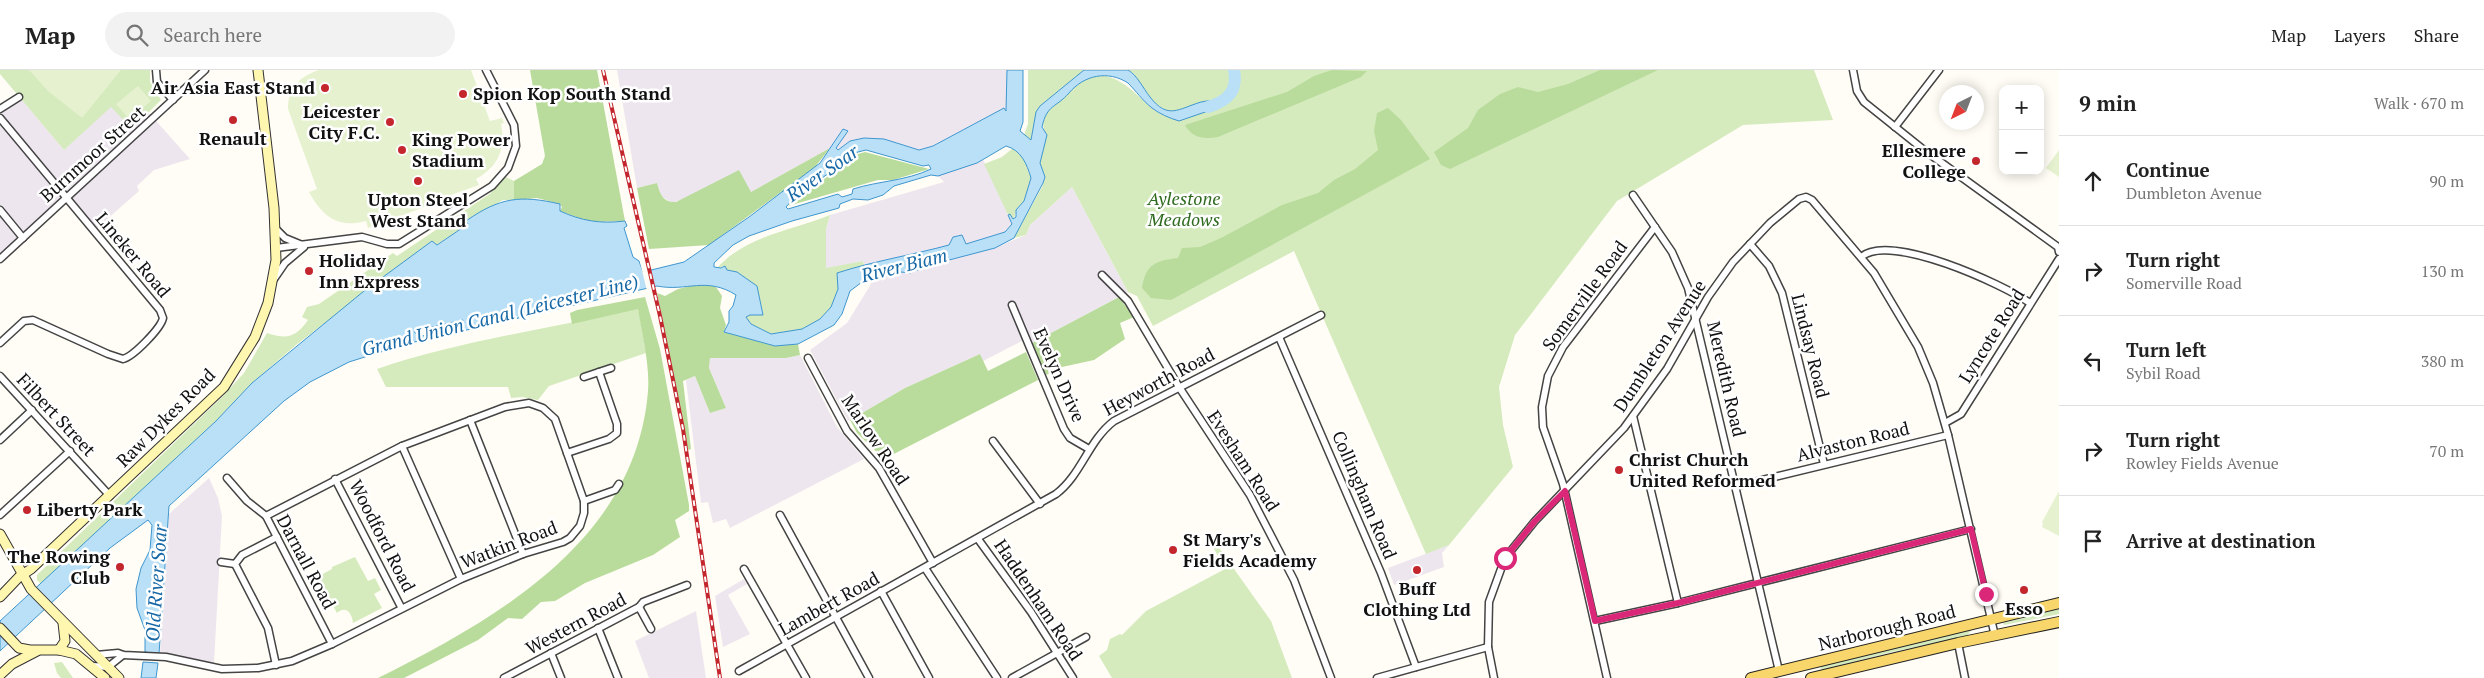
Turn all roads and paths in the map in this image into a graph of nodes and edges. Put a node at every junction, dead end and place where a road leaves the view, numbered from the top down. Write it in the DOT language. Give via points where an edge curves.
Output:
graph roads {
  1 [pos="156,70"];
  2 [pos="205,70"];
  3 [pos="258,70"];
  4 [pos="486,70"];
  5 [pos="1853,70"];
  6 [pos="1939,70"];
  7 [pos="20,97"];
  8 [pos="173,100"];
  9 [pos="0,109"];
  10 [pos="0,118"];
  11 [pos="1896,127"];
  12 [pos="1633,195"];
  13 [pos="65,199"];
  14 [pos="0,210"];
  15 [pos="1655,226"];
  16 [pos="276,229"];
  17 [pos="23,238"];
  18 [pos="1750,244"];
  19 [pos="305,246"];
  20 [pos="276,248"];
  21 [pos="2059,252"];
  22 [pos="1861,257"];
  23 [pos="2059,258"];
  24 [pos="0,259"];
  25 [pos="1102,275"];
  26 [pos="274,279"];
  27 [pos="2030,303"];
  28 [pos="1012,305"];
  29 [pos="1320,315"];
  30 [pos="1696,316"];
  31 [pos="1279,337"];
  32 [pos="0,343"];
  33 [pos="808,358"];
  34 [pos="611,368"];
  35 [pos="599,372"];
  36 [pos="0,376"];
  37 [pos="584,377"];
  38 [pos="1179,387"];
  39 [pos="32,410"];
  40 [pos="1633,416"];
  41 [pos="470,420"];
  42 [pos="1944,422"];
  43 [pos="1948,435"];
  44 [pos="0,440"];
  45 [pos="993,441"];
  46 [pos="402,446"];
  47 [pos="1089,449"];
  48 [pos="70,451"];
  49 [pos="567,453"];
  50 [pos="1824,464"];
  51 [pos="228,478"];
  52 [pos="335,479"];
  53 [pos="619,484"];
  54 [pos="1736,486"];
  55 [pos="1565,491"];
  56 [pos="110,496"];
  57 [pos="584,501"];
  58 [pos="1040,504"];
  59 [pos="0,515"];
  60 [pos="780,515"];
  61 [pos="266,516"];
  62 [pos="1971,529"];
  63 [pos="0,534"];
  64 [pos="277,537"];
  65 [pos="978,539"];
  66 [pos="523,554"];
  67 [pos="15,561"];
  68 [pos="221,562"];
  69 [pos="235,564"];
  70 [pos="933,564"];
  71 [pos="925,568"];
  72 [pos="744,569"];
  73 [pos="22,574"];
  74 [pos="461,579"];
  75 [pos="1760,582"];
  76 [pos="687,585"];
  77 [pos="9,587"];
  78 [pos="32,590"];
  79 [pos="881,591"];
  80 [pos="0,598"];
  81 [pos="1678,603"];
  82 [pos="2059,603"];
  83 [pos="401,607"];
  84 [pos="639,607"];
  85 [pos="836,618"];
  86 [pos="1992,620"];
  87 [pos="1595,621"];
  88 [pos="63,622"];
  89 [pos="2059,622"];
  90 [pos="0,628"];
  91 [pos="598,628"];
  92 [pos="651,629"];
  93 [pos="1995,636"];
  94 [pos="1086,637"];
  95 [pos="1958,643"];
  96 [pos="332,644"];
  97 [pos="787,644"];
  98 [pos="16,645"];
  99 [pos="1488,647"];
  100 [pos="39,650"];
  101 [pos="59,650"];
  102 [pos="551,653"];
  103 [pos="1058,653"];
  104 [pos="96,655"];
  105 [pos="123,655"];
  106 [pos="12,664"];
  107 [pos="1807,664"];
  108 [pos="276,665"];
  109 [pos="93,666"];
  110 [pos="108,667"];
  111 [pos="1416,667"];
  112 [pos="738,671"];
  113 [pos="1779,671"];
  114 [pos="0,675"];
  115 [pos="105,678"];
  116 [pos="119,678"];
  117 [pos="504,678"];
  118 [pos="561,678"];
  119 [pos="618,678"];
  120 [pos="806,678"];
  121 [pos="869,678"];
  122 [pos="929,678"];
  123 [pos="997,678"];
  124 [pos="1012,678"];
  125 [pos="1073,678"];
  126 [pos="1331,678"];
  127 [pos="1377,678"];
  128 [pos="1494,678"];
  129 [pos="1608,678"];
  130 [pos="1751,678"];
  131 [pos="1811,678"];
  132 [pos="1965,678"];
  1 -- 8 [label="street" via="157,82"];
  2 -- 8 [label="street, Burnmoor Street"];
  3 -- 16 [label="street, Raw Dykes Road"];
  4 -- 19 [label="street" via="513,119 516,132 512,160 498,181 398,244 362,237"];
  5 -- 11 [label="street" via="1860,97"];
  6 -- 11 [label="street"];
  7 -- 9 [label="street"];
  8 -- 13 [label="street, Burnmoor Street"];
  10 -- 13 [label="street"];
  11 -- 21 [label="street" via="2058,247"];
  12 -- 15 [label="street, Meredith Road"];
  13 -- 17 [label="street, Burnmoor Street"];
  13 -- 32 [label="street, Lineker Road" via="160,310 162,323 124,359 33,320 24,322"];
  14 -- 17 [label="street"];
  15 -- 30 [label="street, Meredith Road" via="1681,270"];
  15 -- 55 [label="street, Somerville Road" via="1563,347 1548,376 1542,407 1543,427"];
  16 -- 19 [label="street" via="285,238"];
  16 -- 20 [label="street, Raw Dykes Road"];
  17 -- 24 [label="street, Burnmoor Street"];
  18 -- 22 [label="street, Dumbleton Avenue" via="1799,199 1806,197"];
  18 -- 30 [label="street, Dumbleton Avenue"];
  18 -- 50 [label="street, Lindsay Road" via="1769,266 1782,293"];
  19 -- 20 [label="street"];
  19 -- 26 [label="street" via="285,263"];
  20 -- 26 [label="street, Raw Dykes Road"];
  22 -- 27 [label="street" via="1867,252 1881,251 1926,258 1973,272"];
  22 -- 42 [label="street" via="1886,291 1918,347"];
  23 -- 27 [label="street, Lyncote Road"];
  25 -- 38 [label="street, Evesham Road" via="1128,301"];
  26 -- 56 [label="street, Raw Dykes Road" via="255,337 224,387"];
  27 -- 42 [label="street, Lyncote Road" via="1961,414"];
  28 -- 47 [label="street, Evelyn Drive" via="1064,429 1070,438"];
  29 -- 31 [label="street, Heyworth Road"];
  30 -- 40 [label="street, Dumbleton Avenue" via="1667,368"];
  30 -- 54 [label="street, Meredith Road"];
  31 -- 38 [label="street, Heyworth Road"];
  31 -- 111 [label="street, Collingham Road" via="1382,573"];
  33 -- 70 [label="street, Marlow Road" via="846,431 879,468"];
  34 -- 35 [label="street"];
  35 -- 37 [label="street"];
  35 -- 49 [label="street" via="617,424 617,433 609,439"];
  36 -- 39 [label="street, Filbert Street"];
  38 -- 47 [label="street, Heyworth Road" via="1114,421"];
  38 -- 126 [label="street, Evesham Road" via="1250,495 1282,553"];
  39 -- 44 [label="street"];
  39 -- 48 [label="street, Filbert Street"];
  40 -- 55 [label="street, Dumbleton Avenue"];
  40 -- 81 [label="street"];
  41 -- 46 [label="street"];
  41 -- 49 [label="street" via="512,405 536,404 555,419"];
  41 -- 66 [label="street"];
  42 -- 43 [label="street"];
  43 -- 50 [label="street, Alvaston Road"];
  43 -- 62 [label="street"];
  45 -- 58 [label="street"];
  46 -- 52 [label="street"];
  46 -- 74 [label="street"];
  47 -- 58 [label="street, Heyworth Road" via="1066,486"];
  48 -- 56 [label="street, Filbert Street"];
  48 -- 59 [label="street"];
  49 -- 57 [label="street"];
  50 -- 54 [label="street, Alvaston Road"];
  51 -- 61 [label="street, Darnall Road" via="247,501"];
  52 -- 61 [label="street"];
  52 -- 83 [label="street, Woodford Road"];
  53 -- 57 [label="street" via="615,490"];
  54 -- 75 [label="street, Meredith Road"];
  55 -- 87 [label="street, Somerville Road"];
  55 -- 99 [label="street, Dumbleton Avenue" via="1505,558 1488,602"];
  56 -- 73 [label="street, Raw Dykes Road"];
  57 -- 66 [label="street, Watkin Road" via="583,519 570,538"];
  58 -- 65 [label="street, Heyworth Road"];
  60 -- 85 [label="street"];
  61 -- 64 [label="street, Darnall Road"];
  62 -- 75 [label="street"];
  62 -- 86 [label="street"];
  63 -- 67 [label="street"];
  64 -- 69 [label="street" via="242,555"];
  64 -- 96 [label="street, Darnall Road"];
  65 -- 70 [label="street, Heyworth Road"];
  65 -- 103 [label="street, Haddenham Road"];
  66 -- 74 [label="street, Watkin Road"];
  67 -- 73 [label="street"];
  67 -- 77 [label="street"];
  68 -- 69 [label="street"];
  69 -- 108 [label="street" via="268,628"];
  70 -- 71 [label="street, Lambert Road"];
  71 -- 79 [label="street, Lambert Road"];
  71 -- 123 [label="street"];
  72 -- 97 [label="street"];
  73 -- 77 [label="street, Raw Dykes Road"];
  73 -- 78 [label="street"];
  74 -- 83 [label="street, Watkin Road"];
  75 -- 81 [label="street"];
  75 -- 113 [label="street, Meredith Road"];
  76 -- 84 [label="street" via="643,602"];
  77 -- 78 [label="street"];
  77 -- 80 [label="street, Raw Dykes Road"];
  78 -- 88 [label="street"];
  79 -- 85 [label="street, Lambert Road"];
  79 -- 122 [label="street"];
  81 -- 87 [label="street"];
  82 -- 86 [label="main road, Narborough Road"];
  83 -- 96 [label="street, Watkin Road"];
  84 -- 91 [label="street, Western Road"];
  84 -- 92 [label="street, Western Road"];
  85 -- 97 [label="street, Lambert Road"];
  85 -- 121 [label="street"];
  86 -- 93 [label="street"];
  86 -- 107 [label="main road, Narborough Road"];
  87 -- 129 [label="street, Somerville Road"];
  88 -- 101 [label="street" via="65,641"];
  88 -- 104 [label="street"];
  89 -- 93 [label="main road, Narborough Road"];
  90 -- 98 [label="street"];
  91 -- 102 [label="street, Western Road"];
  91 -- 119 [label="street"];
  93 -- 95 [label="main road, Narborough Road"];
  94 -- 103 [label="street"];
  95 -- 131 [label="main road, Narborough Road"];
  95 -- 132 [label="street"];
  96 -- 108 [label="street, Watkin Road"];
  97 -- 112 [label="street, Lambert Road"];
  97 -- 120 [label="street"];
  98 -- 100 [label="street"];
  98 -- 106 [label="street"];
  99 -- 111 [label="street"];
  99 -- 128 [label="street, Dumbleton Avenue"];
  100 -- 101 [label="street"];
  100 -- 106 [label="street"];
  101 -- 109 [label="street" via="76,654"];
  102 -- 117 [label="street, Western Road"];
  102 -- 118 [label="street"];
  103 -- 124 [label="street"];
  103 -- 125 [label="street, Haddenham Road"];
  104 -- 105 [label="street, Watkin Road"];
  104 -- 110 [label="street"];
  105 -- 108 [label="street, Watkin Road" via="166,657 222,669"];
  105 -- 110 [label="street"];
  106 -- 114 [label="street"];
  107 -- 113 [label="main road, Narborough Road"];
  107 -- 131 [label="street"];
  109 -- 110 [label="street"];
  109 -- 115 [label="street"];
  110 -- 116 [label="street"];
  111 -- 127 [label="street"];
  113 -- 130 [label="main road, Narborough Road"];
}
